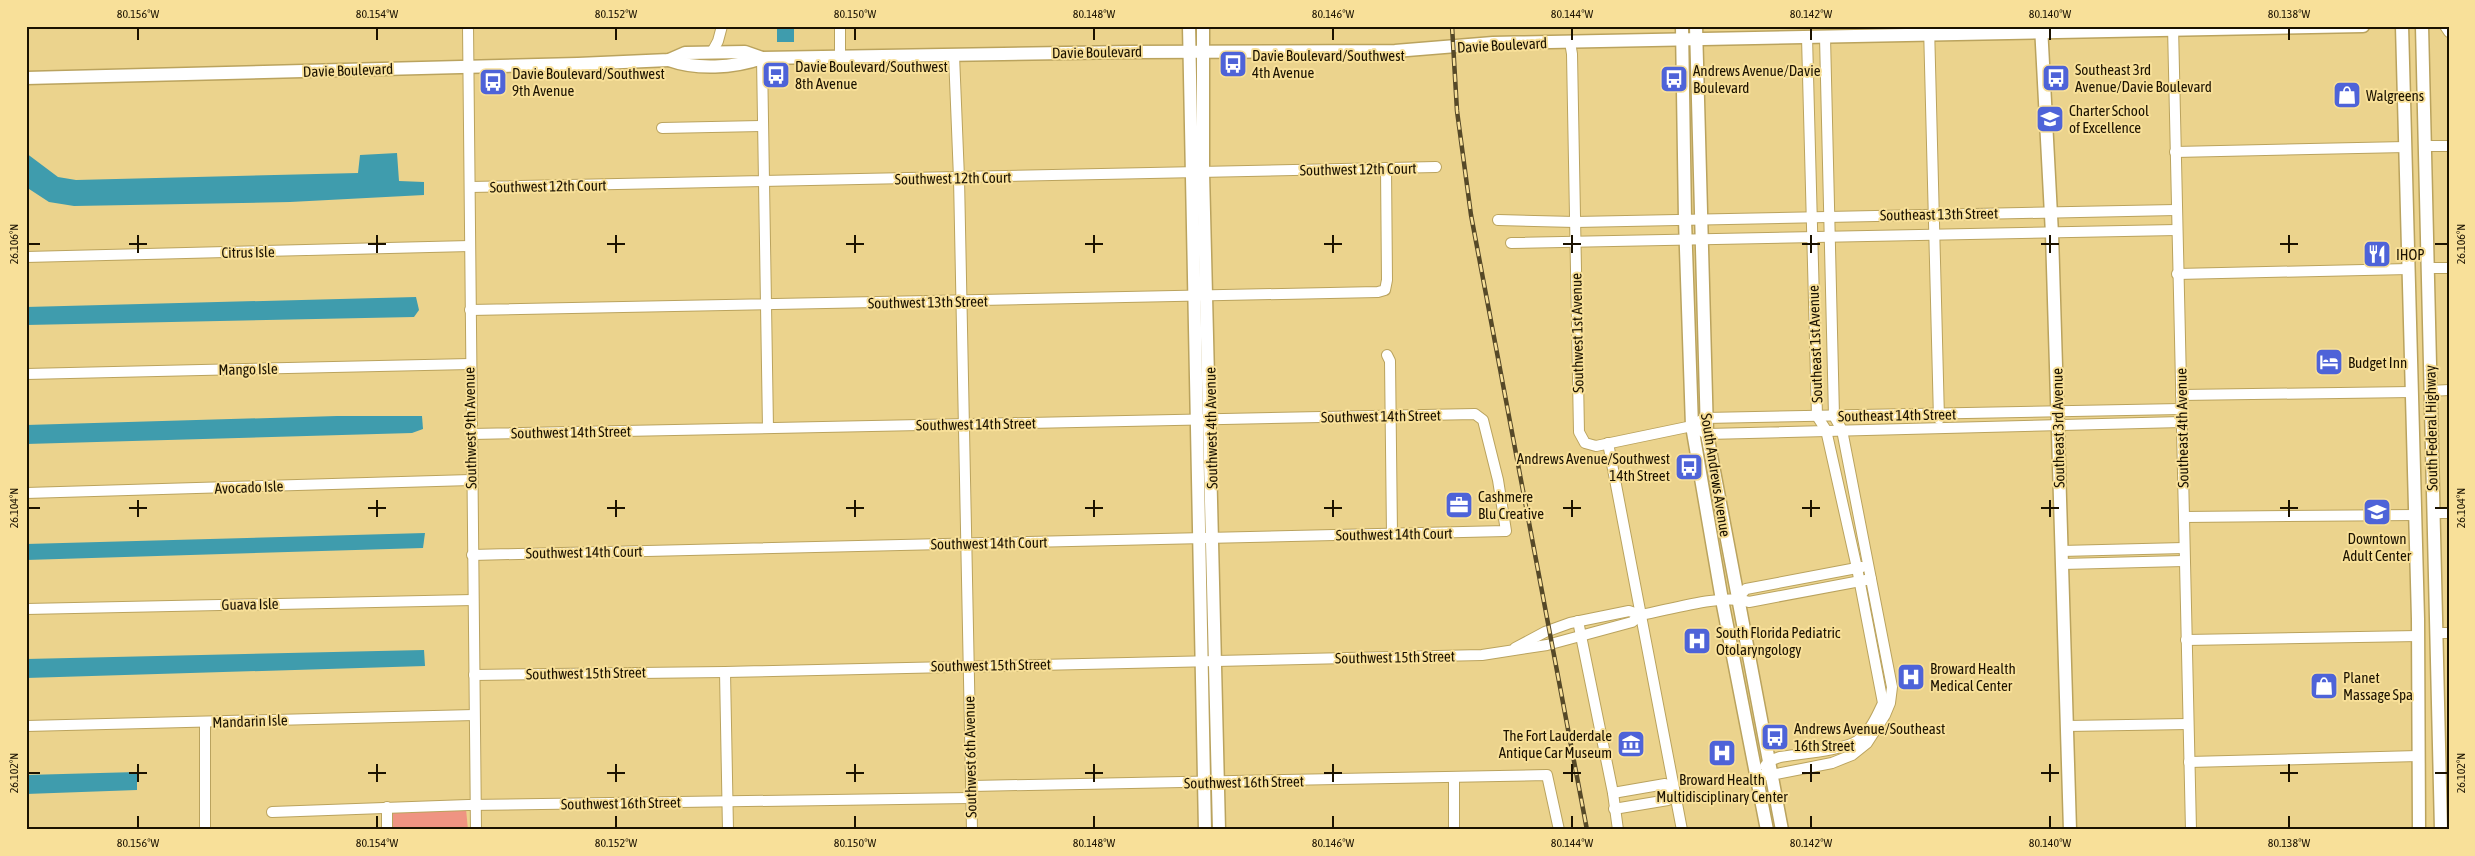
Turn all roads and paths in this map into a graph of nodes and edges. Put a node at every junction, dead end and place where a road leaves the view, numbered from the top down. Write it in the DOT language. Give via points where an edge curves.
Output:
graph roads {
  1 [pos="468,26"];
  2 [pos="722,26"];
  3 [pos="840,26"];
  4 [pos="1189,26"];
  5 [pos="1203,26"];
  6 [pos="1682,26"];
  7 [pos="2363,26"];
  8 [pos="2402,26"];
  9 [pos="2422,26"];
  10 [pos="2445,26"];
  11 [pos="2041,29"];
  12 [pos="2173,29"];
  13 [pos="1930,31"];
  14 [pos="2449,32"];
  15 [pos="1696,33"];
  16 [pos="1807,37"];
  17 [pos="1825,37"];
  18 [pos="1682,40"];
  19 [pos="1570,42"];
  20 [pos="712,52"];
  21 [pos="1189,52"];
  22 [pos="1204,53"];
  23 [pos="954,55"];
  24 [pos="840,57"];
  25 [pos="762,58"];
  26 [pos="669,60"];
  27 [pos="469,66"];
  28 [pos="26,78"];
  29 [pos="762,126"];
  30 [pos="662,128"];
  31 [pos="2424,146"];
  32 [pos="2449,146"];
  33 [pos="2406,147"];
  34 [pos="2175,152"];
  35 [pos="1436,167"];
  36 [pos="1386,168"];
  37 [pos="1197,172"];
  38 [pos="959,178"];
  39 [pos="762,182"];
  40 [pos="470,187"];
  41 [pos="2176,210"];
  42 [pos="2051,212"];
  43 [pos="1934,214"];
  44 [pos="1812,216"];
  45 [pos="1828,216"];
  46 [pos="1702,219"];
  47 [pos="1498,220"];
  48 [pos="1685,220"];
  49 [pos="1575,222"];
  50 [pos="2177,230"];
  51 [pos="2052,234"];
  52 [pos="1935,236"];
  53 [pos="1703,238"];
  54 [pos="1813,238"];
  55 [pos="1829,238"];
  56 [pos="1685,239"];
  57 [pos="1576,242"];
  58 [pos="2408,242"];
  59 [pos="1511,243"];
  60 [pos="470,246"];
  61 [pos="26,258"];
  62 [pos="2427,268"];
  63 [pos="2449,268"];
  64 [pos="2409,269"];
  65 [pos="2177,274"];
  66 [pos="2428,292"];
  67 [pos="1194,295"];
  68 [pos="1208,295"];
  69 [pos="961,301"];
  70 [pos="766,306"];
  71 [pos="470,310"];
  72 [pos="1387,355"];
  73 [pos="470,364"];
  74 [pos="26,374"];
  75 [pos="2449,390"];
  76 [pos="2430,391"];
  77 [pos="2412,392"];
  78 [pos="2181,395"];
  79 [pos="2181,409"];
  80 [pos="2057,411"];
  81 [pos="1939,414"];
  82 [pos="1390,415"];
  83 [pos="1817,416"];
  84 [pos="1834,416"];
  85 [pos="1705,418"];
  86 [pos="1196,420"];
  87 [pos="1211,420"];
  88 [pos="2182,422"];
  89 [pos="963,424"];
  90 [pos="1692,426"];
  91 [pos="2058,426"];
  92 [pos="768,428"];
  93 [pos="1940,428"];
  94 [pos="1826,430"];
  95 [pos="1842,430"];
  96 [pos="471,434"];
  97 [pos="1707,434"];
  98 [pos="1608,443"];
  99 [pos="471,480"];
  100 [pos="26,493"];
  101 [pos="1856,507"];
  102 [pos="1844,509"];
  103 [pos="2433,513"];
  104 [pos="2449,513"];
  105 [pos="2415,515"];
  106 [pos="2184,517"];
  107 [pos="1506,531"];
  108 [pos="1392,534"];
  109 [pos="1199,538"];
  110 [pos="1213,538"];
  111 [pos="966,543"];
  112 [pos="2184,548"];
  113 [pos="472,555"];
  114 [pos="2061,557"];
  115 [pos="2184,561"];
  116 [pos="1868,566"];
  117 [pos="1857,568"];
  118 [pos="1796,579"];
  119 [pos="1870,579"];
  120 [pos="1859,581"];
  121 [pos="1799,591"];
  122 [pos="1738,598"];
  123 [pos="473,600"];
  124 [pos="1722,600"];
  125 [pos="26,609"];
  126 [pos="1641,615"];
  127 [pos="2418,619"];
  128 [pos="1578,621"];
  129 [pos="2442,633"];
  130 [pos="1580,635"];
  131 [pos="2418,636"];
  132 [pos="2186,640"];
  133 [pos="1507,652"];
  134 [pos="1201,660"];
  135 [pos="1216,660"];
  136 [pos="2437,663"];
  137 [pos="969,666"];
  138 [pos="725,672"];
  139 [pos="474,675"];
  140 [pos="1887,703"];
  141 [pos="474,715"];
  142 [pos="205,722"];
  143 [pos="2188,724"];
  144 [pos="26,726"];
  145 [pos="2067,726"];
  146 [pos="2418,756"];
  147 [pos="2444,758"];
  148 [pos="1769,761"];
  149 [pos="2189,762"];
  150 [pos="1756,775"];
  151 [pos="1771,775"];
  152 [pos="1454,777"];
  153 [pos="1219,782"];
  154 [pos="1204,783"];
  155 [pos="972,786"];
  156 [pos="1674,790"];
  157 [pos="1613,793"];
  158 [pos="970,798"];
  159 [pos="727,802"];
  160 [pos="476,805"];
  161 [pos="387,807"];
  162 [pos="1614,809"];
  163 [pos="272,812"];
  164 [pos="205,830"];
  165 [pos="388,830"];
  166 [pos="476,830"];
  167 [pos="728,830"];
  168 [pos="972,830"];
  169 [pos="1205,830"];
  170 [pos="1220,830"];
  171 [pos="1454,830"];
  172 [pos="1559,830"];
  173 [pos="1618,830"];
  174 [pos="1682,830"];
  175 [pos="1767,830"];
  176 [pos="1782,830"];
  177 [pos="2070,830"];
  178 [pos="2191,830"];
  179 [pos="2419,830"];
  180 [pos="2441,830"];
  1 -- 27 [label="street, Southwest 9th Avenue"];
  2 -- 20 [label="street"];
  3 -- 24 [label="street"];
  4 -- 21 [label="main road, Southwest 4th Avenue"];
  5 -- 22 [label="main road, Southwest 4th Avenue"];
  6 -- 18 [label="main road, South Andrews Avenue"];
  7 -- 12 [label="main road, Davie Boulevard"];
  8 -- 33 [label="main road, South Federal Highway"];
  9 -- 31 [label="main road, South Federal Highway"];
  10 -- 14 [label="street"];
  11 -- 12 [label="main road, Davie Boulevard"];
  11 -- 13 [label="main road, Davie Boulevard"];
  11 -- 42 [label="main road, Southeast 3rd Avenue"];
  12 -- 34 [label="street, Southeast 4th Avenue"];
  13 -- 17 [label="main road, Davie Boulevard"];
  13 -- 43 [label="street"];
  15 -- 16 [label="main road, Davie Boulevard"];
  15 -- 18 [label="main road, Davie Boulevard"];
  15 -- 46 [label="main road, South Andrews Avenue"];
  16 -- 17 [label="main road, Davie Boulevard"];
  16 -- 44 [label="street, Southeast 1st Avenue"];
  17 -- 45 [label="street, Southeast 1st Avenue"];
  18 -- 19 [label="main road, Davie Boulevard"];
  18 -- 48 [label="main road, South Andrews Avenue"];
  19 -- 22 [label="main road, Davie Boulevard" via="1493,43 1395,51"];
  19 -- 49 [label="street, Southwest 1st Avenue"];
  20 -- 25 [label="main road, Davie Boulevard" via="745,52"];
  20 -- 26 [label="main road, Davie Boulevard" via="685,53"];
  21 -- 22 [label="main road, Davie Boulevard"];
  21 -- 23 [label="main road, Davie Boulevard"];
  21 -- 37 [label="main road, Southwest 4th Avenue"];
  22 -- 37 [label="main road, Southwest 4th Avenue"];
  23 -- 24 [label="main road, Davie Boulevard"];
  23 -- 38 [label="street, Southwest 6th Avenue"];
  24 -- 25 [label="main road, Davie Boulevard"];
  25 -- 26 [label="main road, Davie Boulevard" via="744,64 686,66"];
  25 -- 29 [label="street"];
  26 -- 27 [label="main road, Davie Boulevard"];
  27 -- 28 [label="main road, Davie Boulevard"];
  27 -- 40 [label="street, Southwest 9th Avenue"];
  29 -- 30 [label="street"];
  29 -- 39 [label="street"];
  31 -- 32 [label="street"];
  31 -- 62 [label="main road, South Federal Highway"];
  33 -- 34 [label="street"];
  33 -- 58 [label="main road, South Federal Highway"];
  34 -- 41 [label="street, Southeast 4th Avenue"];
  35 -- 36 [label="street, Southwest 12th Court"];
  36 -- 37 [label="street, Southwest 12th Court"];
  36 -- 68 [label="street, Southwest 13th Street" via="1385,290"];
  37 -- 38 [label="street, Southwest 12th Court"];
  37 -- 67 [label="main road, Southwest 4th Avenue"];
  37 -- 68 [label="main road, Southwest 4th Avenue"];
  38 -- 39 [label="street, Southwest 12th Court"];
  38 -- 69 [label="street, Southwest 6th Avenue"];
  39 -- 40 [label="street, Southwest 12th Court"];
  39 -- 70 [label="street"];
  40 -- 60 [label="street, Southwest 9th Avenue"];
  41 -- 42 [label="street, Southeast 13th Street"];
  41 -- 50 [label="street, Southeast 4th Avenue"];
  42 -- 43 [label="street, Southeast 13th Street"];
  42 -- 51 [label="main road, Southeast 3rd Avenue"];
  43 -- 45 [label="street, Southeast 13th Street"];
  43 -- 52 [label="street"];
  44 -- 45 [label="street, Southeast 13th Street"];
  44 -- 46 [label="street, Southeast 13th Street"];
  44 -- 54 [label="street, Southeast 1st Avenue"];
  45 -- 55 [label="street, Southeast 1st Avenue"];
  46 -- 48 [label="street"];
  46 -- 53 [label="main road, South Andrews Avenue"];
  47 -- 49 [label="street"];
  48 -- 49 [label="street"];
  48 -- 56 [label="main road, South Andrews Avenue"];
  49 -- 57 [label="street, Southwest 1st Avenue"];
  50 -- 51 [label="street, Southeast 13th Street"];
  50 -- 65 [label="street, Southeast 4th Avenue"];
  51 -- 52 [label="street, Southeast 13th Street"];
  51 -- 80 [label="main road, Southeast 3rd Avenue"];
  52 -- 55 [label="street, Southeast 13th Street"];
  52 -- 81 [label="street"];
  53 -- 54 [label="street, Southeast 13th Street"];
  53 -- 56 [label="street"];
  53 -- 85 [label="main road, South Andrews Avenue"];
  54 -- 55 [label="street, Southeast 13th Street"];
  54 -- 83 [label="street, Southeast 1st Avenue"];
  55 -- 84 [label="street, Southeast 1st Avenue"];
  56 -- 57 [label="street"];
  56 -- 90 [label="main road, South Andrews Avenue"];
  57 -- 59 [label="street"];
  57 -- 98 [label="street, Southwest 1st Avenue" via="1579,432 1585,443 1596,446"];
  58 -- 62 [label="main road" via="2415,256"];
  58 -- 64 [label="main road, South Federal Highway"];
  60 -- 61 [label="street, Citrus Isle"];
  60 -- 71 [label="street, Southwest 9th Avenue"];
  62 -- 63 [label="street"];
  62 -- 66 [label="main road, South Federal Highway"];
  64 -- 65 [label="street"];
  64 -- 66 [label="main road"];
  64 -- 77 [label="main road, South Federal Highway"];
  65 -- 78 [label="street, Southeast 4th Avenue"];
  66 -- 76 [label="main road, South Federal Highway"];
  67 -- 68 [label="street, Southwest 13th Street"];
  67 -- 69 [label="street, Southwest 13th Street"];
  67 -- 86 [label="main road, Southwest 4th Avenue"];
  68 -- 87 [label="main road, Southwest 4th Avenue"];
  69 -- 70 [label="street, Southwest 13th Street"];
  69 -- 89 [label="street, Southwest 6th Avenue"];
  70 -- 71 [label="street, Southwest 13th Street"];
  70 -- 92 [label="street"];
  71 -- 73 [label="street, Southwest 9th Avenue"];
  72 -- 82 [label="street" via="1390,361"];
  73 -- 74 [label="street, Mango Isle"];
  73 -- 96 [label="street, Southwest 9th Avenue"];
  75 -- 76 [label="street"];
  76 -- 103 [label="main road, South Federal Highway"];
  77 -- 78 [label="street"];
  77 -- 105 [label="main road, South Federal Highway"];
  78 -- 79 [label="street, Southeast 4th Avenue"];
  79 -- 80 [label="street, Southeast 14th Street"];
  79 -- 88 [label="street, Southeast 4th Avenue"];
  80 -- 81 [label="street, Southeast 14th Street"];
  80 -- 91 [label="main road, Southeast 3rd Avenue"];
  81 -- 84 [label="street, Southeast 14th Street"];
  81 -- 93 [label="street"];
  82 -- 87 [label="street, Southwest 14th Street"];
  82 -- 107 [label="street, Southwest 14th Street" via="1480,416 1498,480"];
  82 -- 108 [label="street"];
  83 -- 84 [label="street, Southeast 14th Street"];
  83 -- 85 [label="street, Southeast 14th Street"];
  83 -- 94 [label="street, Southeast 1st Avenue"];
  84 -- 95 [label="street"];
  85 -- 90 [label="street"];
  85 -- 97 [label="main road, South Andrews Avenue"];
  86 -- 87 [label="street, Southwest 14th Street"];
  86 -- 89 [label="street, Southwest 14th Street"];
  86 -- 109 [label="main road, Southwest 4th Avenue"];
  87 -- 110 [label="main road, Southwest 4th Avenue"];
  88 -- 91 [label="street, Southeast 14th Street"];
  88 -- 106 [label="street, Southeast 4th Avenue"];
  89 -- 92 [label="street, Southwest 14th Street"];
  89 -- 111 [label="street, Southwest 6th Avenue"];
  90 -- 97 [label="street, Southeast 14th Street"];
  90 -- 98 [label="street"];
  90 -- 124 [label="main road, South Andrews Avenue"];
  91 -- 93 [label="street, Southeast 14th Street"];
  91 -- 114 [label="main road, Southeast 3rd Avenue"];
  92 -- 96 [label="street, Southwest 14th Street"];
  93 -- 95 [label="street, Southeast 14th Street"];
  94 -- 95 [label="street, Southeast 14th Street"];
  94 -- 97 [label="street, Southeast 14th Street"];
  94 -- 102 [label="street, Southeast 1st Avenue"];
  95 -- 101 [label="street"];
  96 -- 99 [label="street, Southwest 9th Avenue"];
  97 -- 122 [label="main road, South Andrews Avenue"];
  98 -- 126 [label="street"];
  99 -- 100 [label="street, Avocado Isle"];
  99 -- 113 [label="street, Southwest 9th Avenue"];
  101 -- 102 [label="street"];
  101 -- 116 [label="street"];
  102 -- 117 [label="street, Southeast 1st Avenue"];
  103 -- 104 [label="street"];
  103 -- 129 [label="main road, South Federal Highway"];
  105 -- 106 [label="street"];
  105 -- 127 [label="main road, South Federal Highway"];
  106 -- 112 [label="street, Southeast 4th Avenue"];
  107 -- 108 [label="street, Southwest 14th Court"];
  108 -- 110 [label="street, Southwest 14th Court"];
  109 -- 110 [label="street, Southwest 14th Court"];
  109 -- 111 [label="street, Southwest 14th Court"];
  109 -- 134 [label="main road, Southwest 4th Avenue"];
  110 -- 135 [label="main road, Southwest 4th Avenue"];
  111 -- 113 [label="street, Southwest 14th Court"];
  111 -- 137 [label="street, Southwest 6th Avenue"];
  112 -- 114 [label="street"];
  112 -- 115 [label="street, Southeast 4th Avenue"];
  113 -- 123 [label="street, Southwest 9th Avenue"];
  114 -- 115 [label="street"];
  114 -- 145 [label="main road, Southeast 3rd Avenue"];
  115 -- 132 [label="street, Southeast 4th Avenue"];
  116 -- 117 [label="street, Southwest 15th Street"];
  116 -- 119 [label="street"];
  117 -- 118 [label="street, Southwest 15th Street"];
  117 -- 120 [label="street, Southeast 1st Avenue"];
  118 -- 121 [label="street"];
  118 -- 122 [label="street, Southwest 15th Street" via="1746,589"];
  119 -- 120 [label="street, Southwest 15th Street"];
  119 -- 140 [label="street" via="1892,687"];
  120 -- 121 [label="street, Southwest 15th Street"];
  120 -- 140 [label="street, Southeast 1st Avenue"];
  121 -- 122 [label="street, Southwest 15th Street" via="1749,602"];
  122 -- 124 [label="street, Southwest 15th Street"];
  122 -- 148 [label="main road, South Andrews Avenue"];
  123 -- 125 [label="street, Guava Isle"];
  123 -- 139 [label="street, Southwest 9th Avenue"];
  124 -- 126 [label="street, Southwest 15th Street"];
  124 -- 150 [label="main road, South Andrews Avenue"];
  126 -- 128 [label="street, Southwest 15th Street" via="1629,611"];
  126 -- 130 [label="street, Southwest 15th Street" via="1632,622"];
  126 -- 156 [label="street"];
  127 -- 129 [label="main road"];
  127 -- 131 [label="main road, South Federal Highway"];
  128 -- 130 [label="street"];
  128 -- 133 [label="street, Southwest 15th Street" via="1550,630"];
  129 -- 136 [label="main road, South Federal Highway"];
  130 -- 133 [label="street, Southwest 15th Street"];
  130 -- 157 [label="street"];
  131 -- 132 [label="street"];
  131 -- 136 [label="main road"];
  131 -- 146 [label="main road, South Federal Highway"];
  132 -- 143 [label="street, Southeast 4th Avenue"];
  133 -- 135 [label="street, Southwest 15th Street"];
  134 -- 135 [label="street, Southwest 15th Street"];
  134 -- 137 [label="street, Southwest 15th Street"];
  134 -- 154 [label="main road, Southwest 4th Avenue"];
  135 -- 153 [label="main road, Southwest 4th Avenue"];
  136 -- 147 [label="main road, South Federal Highway"];
  137 -- 138 [label="street, Southwest 15th Street"];
  137 -- 155 [label="street, Southwest 6th Avenue"];
  138 -- 139 [label="street, Southwest 15th Street"];
  138 -- 159 [label="street"];
  139 -- 141 [label="street, Southwest 9th Avenue"];
  140 -- 148 [label="street" via="1864,735 1853,744"];
  140 -- 151 [label="street" via="1886,715 1867,743 1852,756"];
  141 -- 142 [label="street, Mandarin Isle"];
  141 -- 160 [label="street, Southwest 9th Avenue"];
  142 -- 144 [label="street, Mandarin Isle"];
  142 -- 164 [label="street"];
  143 -- 145 [label="street"];
  143 -- 149 [label="street, Southeast 4th Avenue"];
  145 -- 177 [label="main road, Southeast 3rd Avenue"];
  146 -- 149 [label="street"];
  146 -- 179 [label="main road, South Federal Highway"];
  147 -- 180 [label="main road, South Federal Highway"];
  148 -- 150 [label="street"];
  148 -- 151 [label="main road, South Andrews Avenue"];
  149 -- 178 [label="street, Southeast 4th Avenue"];
  150 -- 151 [label="street"];
  150 -- 175 [label="main road, South Andrews Avenue"];
  151 -- 176 [label="main road, South Andrews Avenue"];
  152 -- 153 [label="street, Southwest 16th Street"];
  152 -- 171 [label="street"];
  152 -- 172 [label="street, Southwest 16th Street" via="1547,776"];
  153 -- 154 [label="street, Southwest 16th Street"];
  153 -- 170 [label="main road, Southwest 4th Avenue"];
  154 -- 155 [label="street, Southwest 16th Street"];
  154 -- 169 [label="main road, Southwest 4th Avenue"];
  155 -- 158 [label="street, Southwest 6th Avenue"];
  156 -- 157 [label="street" via="1666,784"];
  156 -- 162 [label="street" via="1668,800"];
  156 -- 174 [label="street"];
  157 -- 162 [label="street"];
  158 -- 159 [label="street, Southwest 16th Street"];
  158 -- 168 [label="street, Southwest 6th Avenue"];
  159 -- 160 [label="street, Southwest 16th Street"];
  159 -- 167 [label="street"];
  160 -- 161 [label="street, Southwest 16th Street"];
  160 -- 166 [label="street, Southwest 9th Avenue"];
  161 -- 163 [label="street, Southwest 16th Street"];
  161 -- 165 [label="street"];
  162 -- 173 [label="street"];
}
